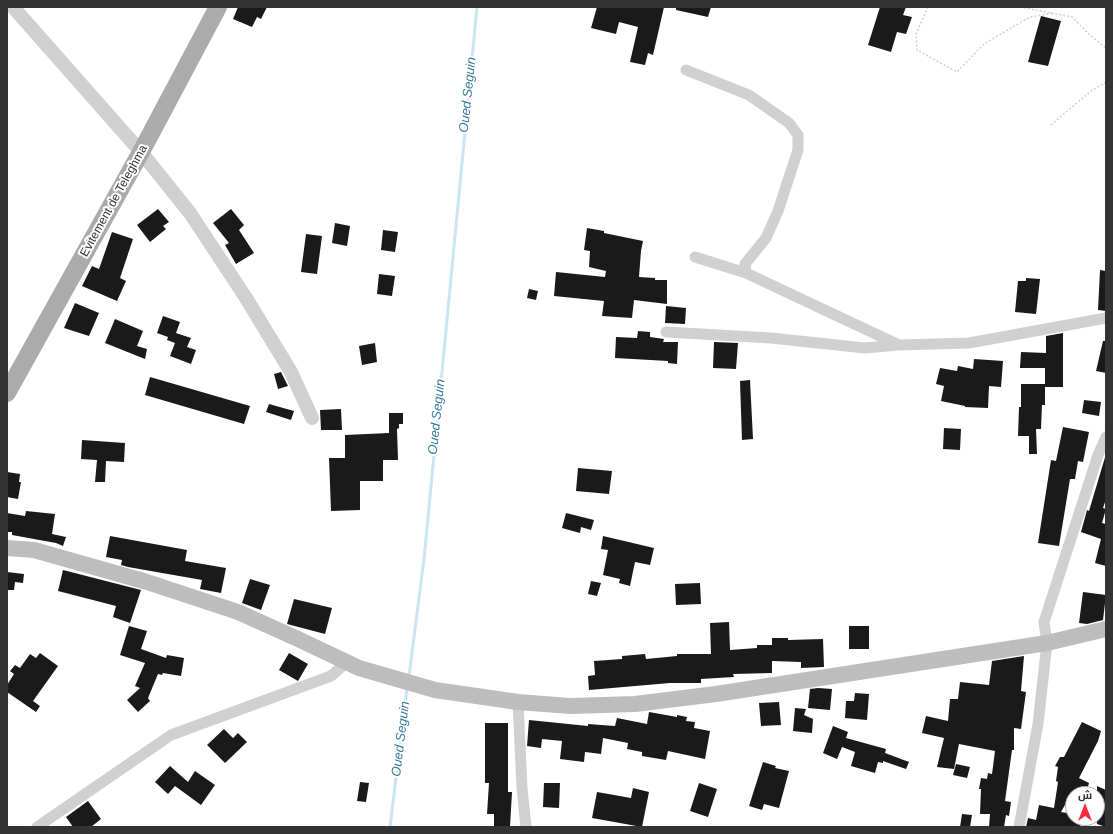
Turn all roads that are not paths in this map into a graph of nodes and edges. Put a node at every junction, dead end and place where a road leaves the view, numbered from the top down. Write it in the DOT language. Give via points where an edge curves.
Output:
graph roads {
  1 [pos="13,7"];
  2 [pos="218,7"];
  3 [pos="686,70"];
  4 [pos="141,152"];
  5 [pos="696,257"];
  6 [pos="746,273"];
  7 [pos="1106,318"];
  8 [pos="666,332"];
  9 [pos="899,345"];
  10 [pos="7,393"];
  11 [pos="312,418"];
  12 [pos="1106,437"];
  13 [pos="7,548"];
  14 [pos="1106,629"];
  15 [pos="1047,643"];
  16 [pos="347,662"];
  17 [pos="518,702"];
  18 [pos="38,827"];
  19 [pos="526,827"];
  20 [pos="1019,827"];
  1 -- 4 [label="street"];
  2 -- 4 [label="main road, Evitement de Teleghma"];
  3 -- 6 [label="street" via="749,95 789,123 798,135 798,150 778,211 766,238 745,264"];
  4 -- 10 [label="main road, Evitement de Teleghma"];
  4 -- 11 [label="street" via="190,213 246,298 291,372"];
  5 -- 6 [label="street"];
  6 -- 9 [label="street"];
  7 -- 9 [label="street" via="969,343"];
  8 -- 9 [label="street" via="771,338 864,348"];
  12 -- 15 [label="street" via="1044,622"];
  13 -- 16 [label="main road" via="34,550 200,599 238,612"];
  14 -- 15 [label="main road"];
  15 -- 17 [label="main road" via="635,704 570,706"];
  15 -- 20 [label="street" via="1038,724"];
  16 -- 17 [label="main road" via="359,668 435,690"];
  16 -- 18 [label="street" via="331,676 171,735"];
  17 -- 19 [label="street"];
}
